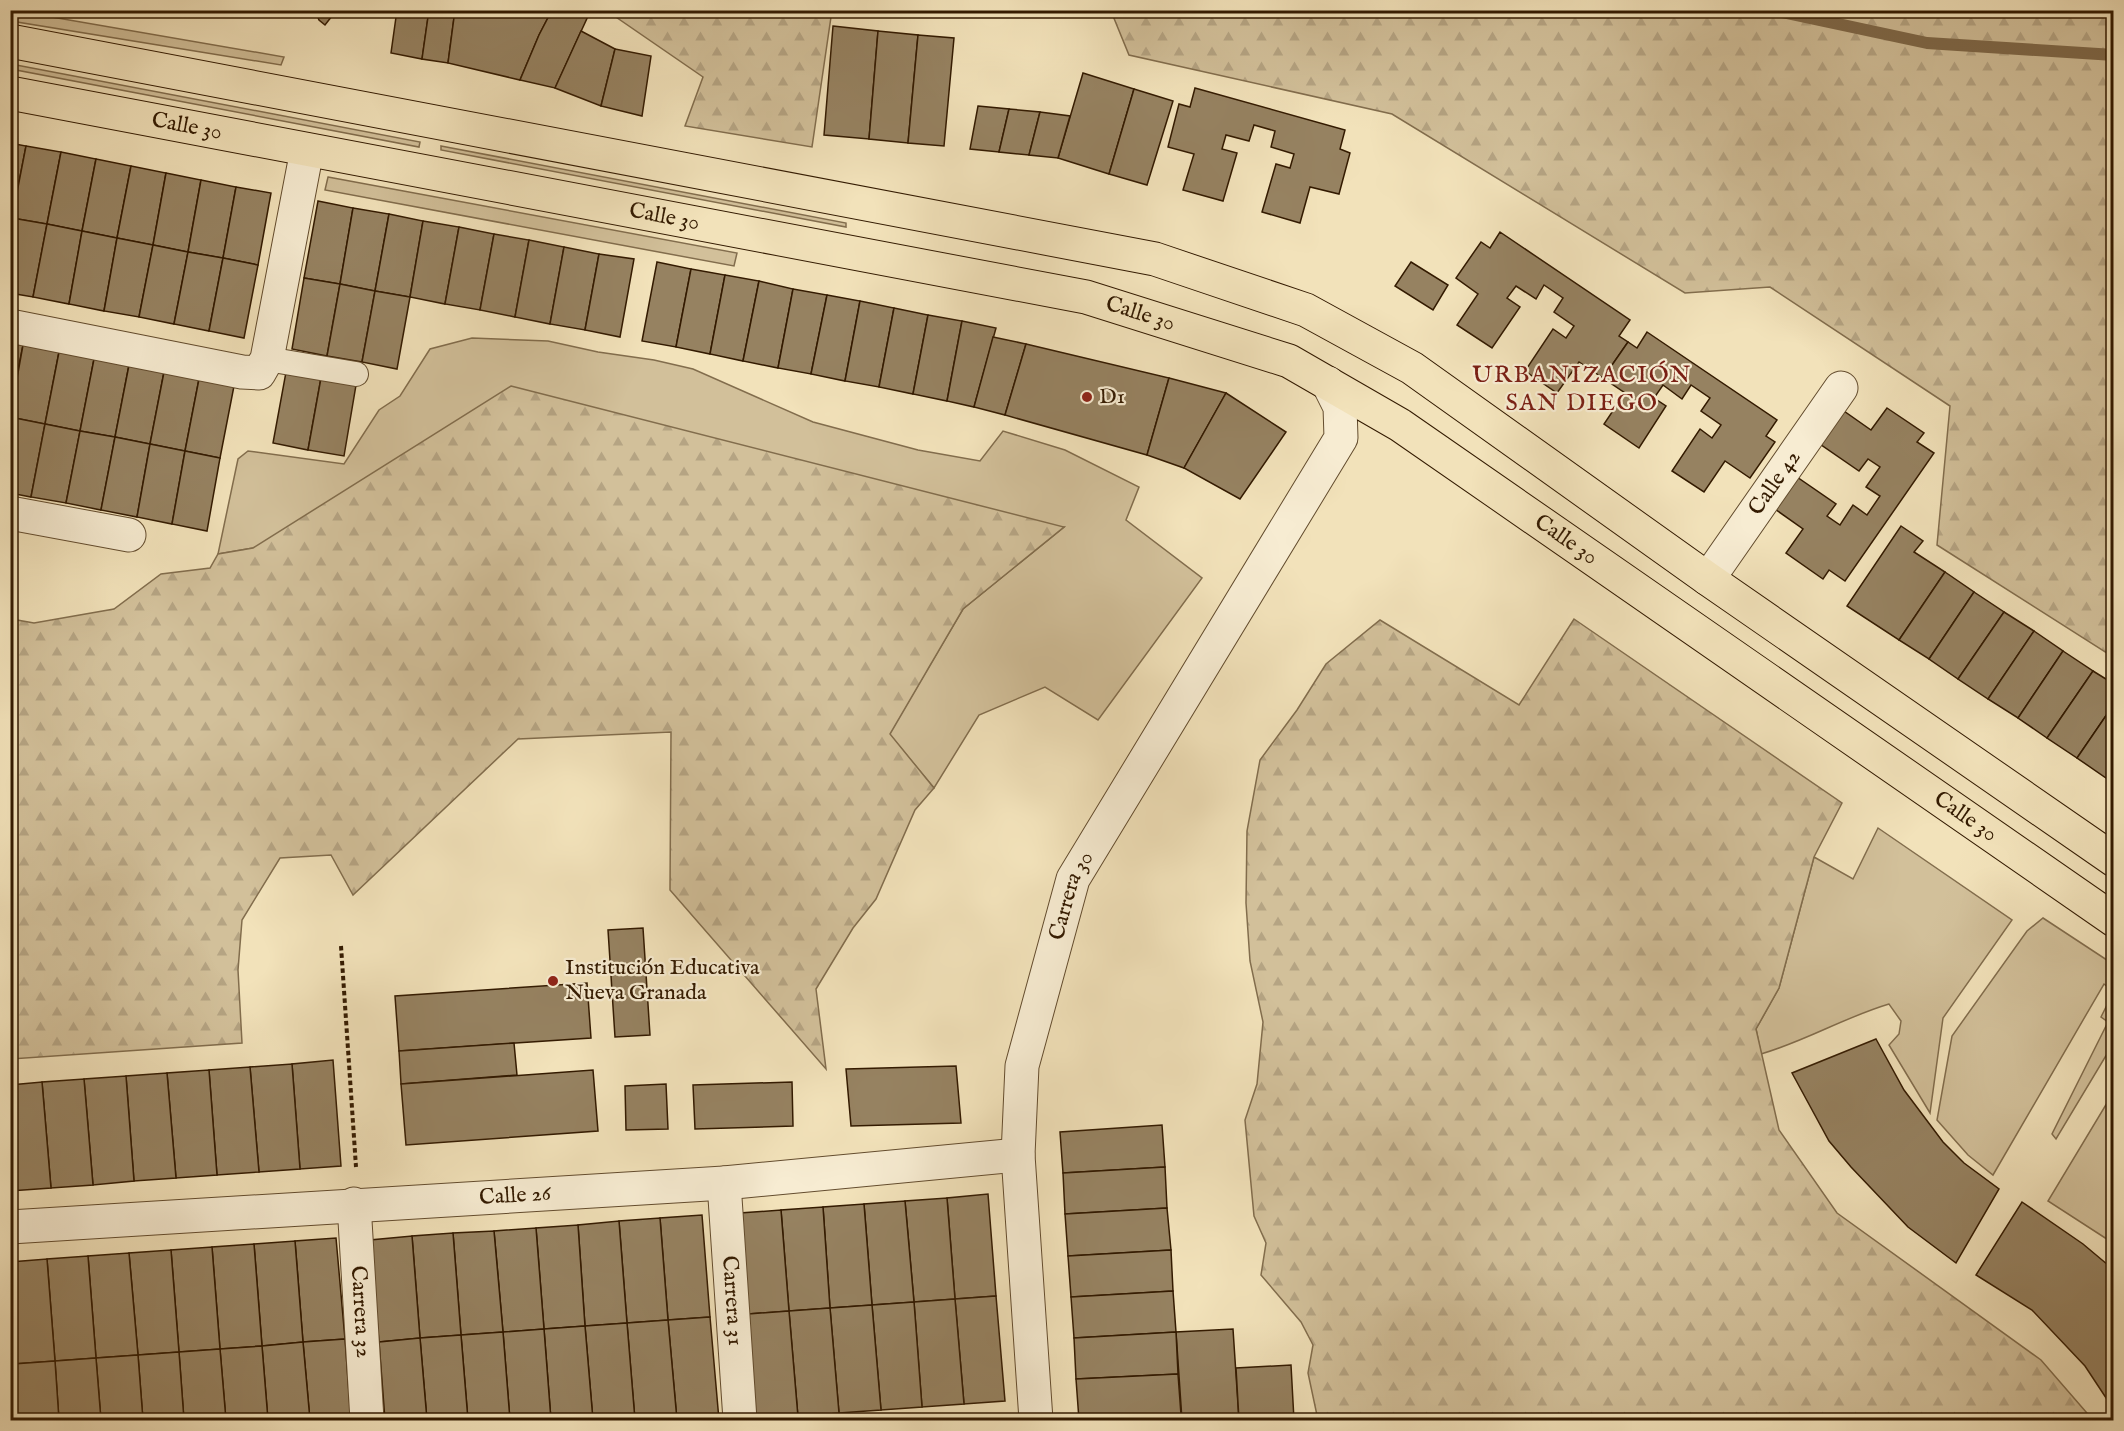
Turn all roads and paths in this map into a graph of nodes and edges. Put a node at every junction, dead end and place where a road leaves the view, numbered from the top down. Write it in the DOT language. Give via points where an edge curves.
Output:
graph roads {
  1 [pos="10,41"];
  2 [pos="10,93"];
  3 [pos="307,150"];
  4 [pos="10,326"];
  5 [pos="267,359"];
  6 [pos="356,374"];
  7 [pos="1328,383"];
  8 [pos="1840,388"];
  9 [pos="1400,425"];
  10 [pos="1341,438"];
  11 [pos="10,513"];
  12 [pos="129,535"];
  13 [pos="1708,579"];
  14 [pos="2114,860"];
  15 [pos="2114,920"];
  16 [pos="341,946"];
  17 [pos="1018,1155"];
  18 [pos="724,1183"];
  19 [pos="354,1204"];
  20 [pos="10,1227"];
  21 [pos="367,1420"];
  22 [pos="740,1420"];
  23 [pos="1035,1420"];
  1 -- 13 [label="main road" via="1155,260 1306,310 1412,368"];
  2 -- 3 [label="main road, Calle 30"];
  3 -- 5 [label="street"];
  3 -- 7 [label="main road, Calle 30" via="1086,297 1289,361"];
  4 -- 5 [label="street" via="242,372 259,373"];
  5 -- 6 [label="lane"];
  7 -- 9 [label="main road, Calle 30"];
  7 -- 10 [label="street" via="1340,407"];
  8 -- 13 [label="street, Calle 42"];
  9 -- 10 [label="street" via="1368,426"];
  9 -- 15 [label="main road, Calle 30"];
  10 -- 17 [label="street, Carrera 30" via="1073,879 1022,1066"];
  11 -- 12 [label="street"];
  13 -- 14 [label="main road"];
  16 -- 19 [label="path" via="356,1162"];
  17 -- 18 [label="street, Calle 26"];
  17 -- 23 [label="street, Carrera 30"];
  18 -- 19 [label="street, Calle 26"];
  18 -- 22 [label="street, Carrera 31"];
  19 -- 20 [label="street, Calle 26"];
  19 -- 21 [label="street, Carrera 32"];
}
